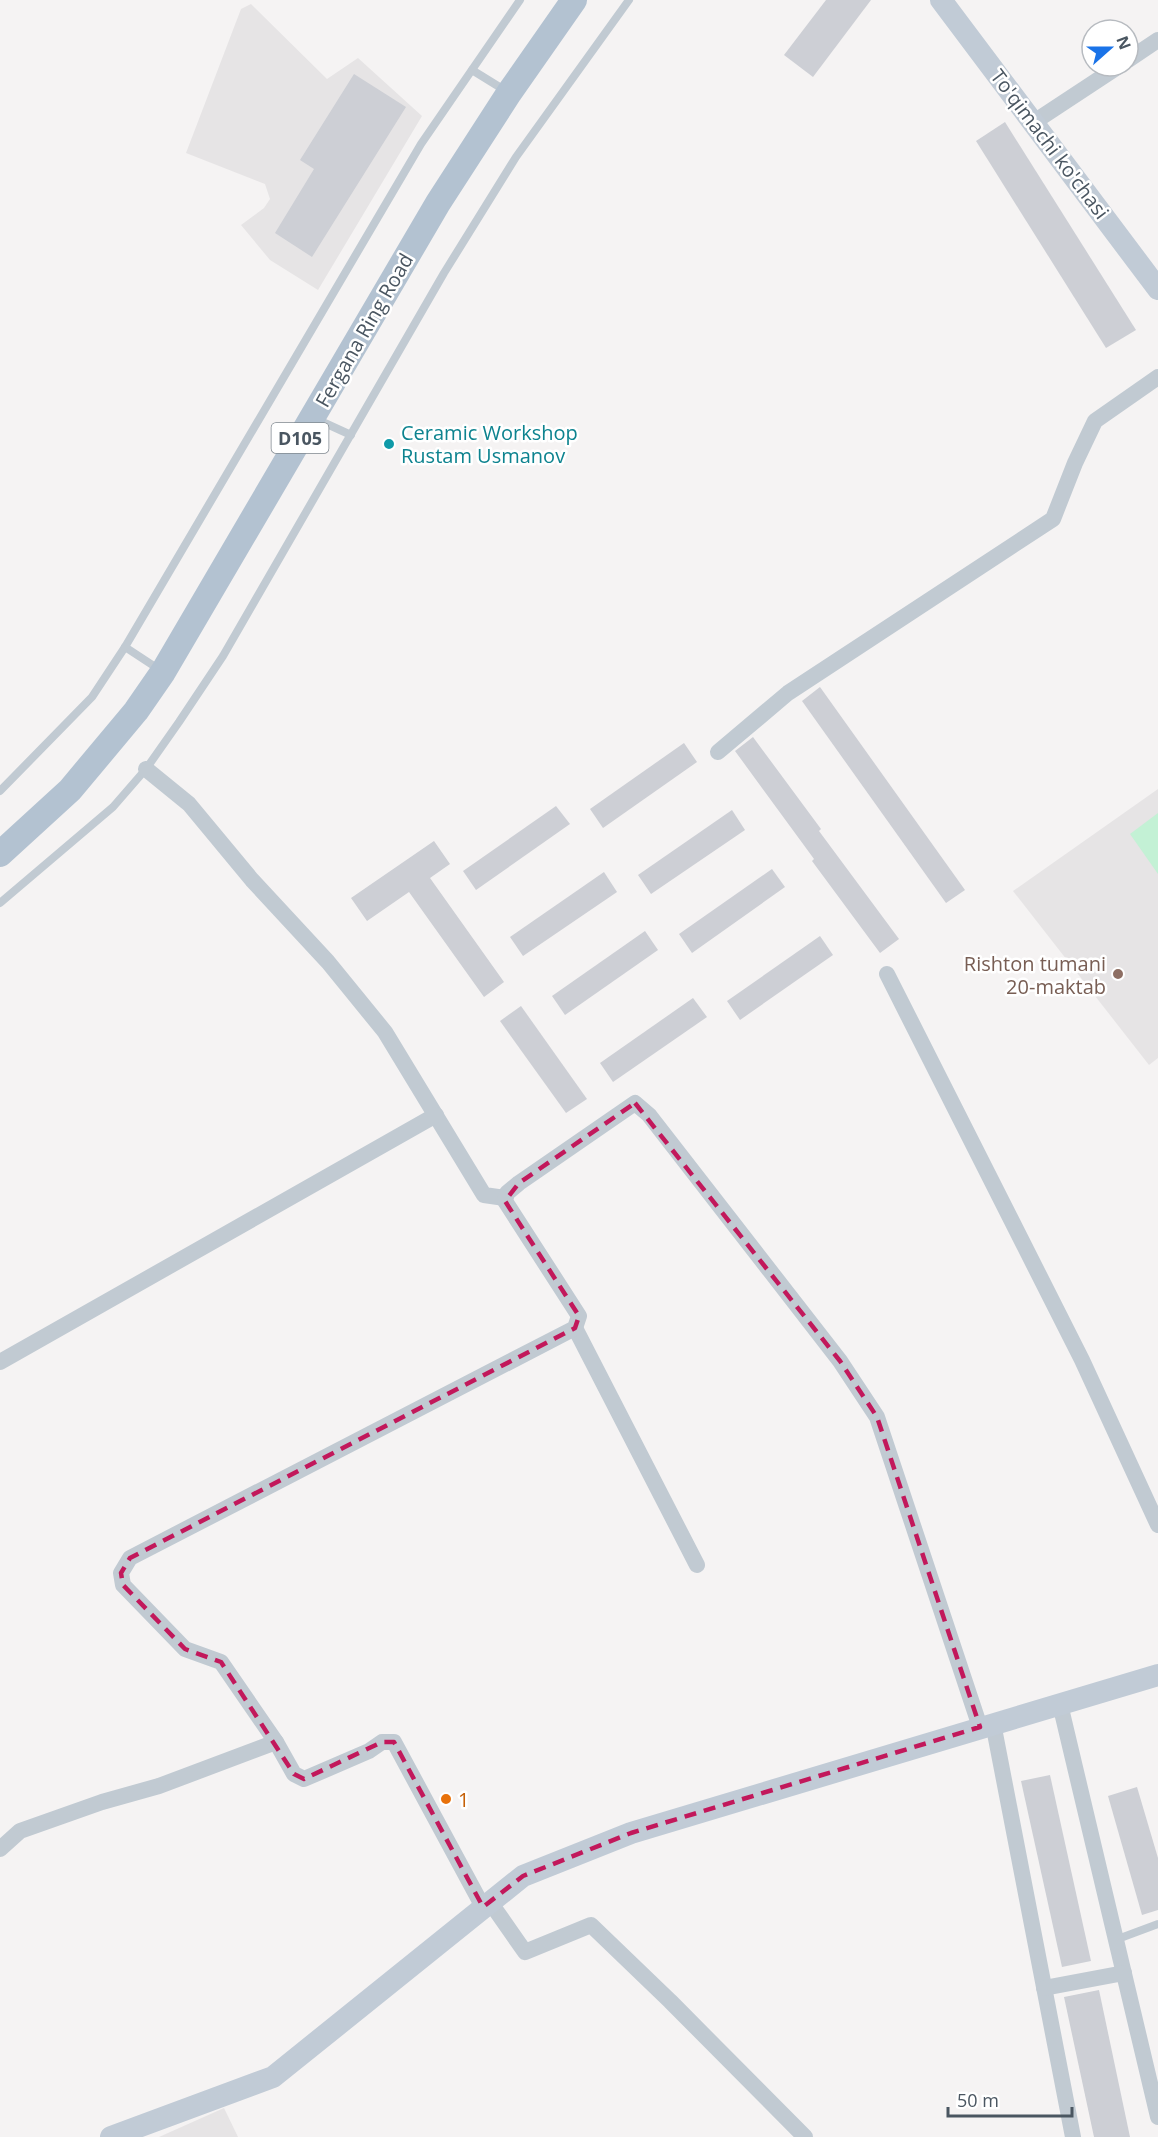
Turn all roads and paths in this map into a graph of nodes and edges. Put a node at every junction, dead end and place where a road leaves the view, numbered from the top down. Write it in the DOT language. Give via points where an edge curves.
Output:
graph roads {
  1 [pos="520,0"];
  2 [pos="574,0"];
  3 [pos="629,0"];
  4 [pos="941,0"];
  5 [pos="1158,40"];
  6 [pos="1140,52"];
  7 [pos="472,70"];
  8 [pos="1101,78"];
  9 [pos="509,93"];
  10 [pos="1034,122"];
  11 [pos="1158,289"];
  12 [pos="1158,377"];
  13 [pos="313,417"];
  14 [pos="351,435"];
  15 [pos="125,647"];
  16 [pos="163,672"];
  17 [pos="718,752"];
  18 [pos="146,769"];
  19 [pos="0,791"];
  20 [pos="0,854"];
  21 [pos="0,903"];
  22 [pos="887,974"];
  23 [pos="436,1115"];
  24 [pos="505,1198"];
  25 [pos="575,1328"];
  26 [pos="0,1362"];
  27 [pos="1158,1525"];
  28 [pos="697,1565"];
  29 [pos="1158,1675"];
  30 [pos="1060,1704"];
  31 [pos="987,1725"];
  32 [pos="276,1742"];
  33 [pos="0,1849"];
  34 [pos="487,1905"];
  35 [pos="1158,1924"];
  36 [pos="1115,1940"];
  37 [pos="1124,1973"];
  38 [pos="1044,1988"];
  39 [pos="1158,2117"];
  40 [pos="111,2137"];
  41 [pos="805,2137"];
  42 [pos="1073,2137"];
  1 -- 7 [label="lane"];
  2 -- 9 [label="main road, Fergana Ring Road / D105"];
  3 -- 14 [label="lane" via="516,157"];
  4 -- 10 [label="street, To'qimachi ko'chasi"];
  5 -- 6 [label="street"];
  7 -- 9 [label="lane"];
  7 -- 15 [label="lane" via="421,144"];
  8 -- 10 [label="street"];
  9 -- 13 [label="main road, Fergana Ring Road / D105" via="438,203"];
  10 -- 11 [label="street, To'qimachi ko'chasi"];
  12 -- 17 [label="street" via="1095,421 1053,519 788,693"];
  13 -- 14 [label="lane"];
  13 -- 16 [label="main road, Fergana Ring Road / D105"];
  14 -- 18 [label="lane" via="223,656"];
  15 -- 16 [label="lane"];
  15 -- 19 [label="lane" via="92,697"];
  16 -- 20 [label="main road, Fergana Ring Road / D105" via="70,790"];
  18 -- 21 [label="lane" via="113,807"];
  18 -- 23 [label="street" via="189,804 328,962 385,1032"];
  22 -- 27 [label="street" via="1082,1360"];
  23 -- 24 [label="street" via="484,1195"];
  23 -- 26 [label="street"];
  24 -- 25 [label="street" via="579,1316"];
  24 -- 31 [label="street" via="519,1183 636,1103 649,1115 840,1361 877,1417"];
  25 -- 28 [label="street"];
  25 -- 32 [label="street" via="130,1558 121,1573 123,1585 185,1649 221,1662"];
  29 -- 30 [label="street"];
  30 -- 31 [label="street"];
  30 -- 36 [label="street"];
  31 -- 34 [label="street" via="631,1833 523,1876"];
  31 -- 38 [label="street"];
  32 -- 33 [label="street" via="159,1786 20,1831"];
  32 -- 34 [label="street" via="294,1774 304,1779 382,1742 394,1742"];
  34 -- 40 [label="street" via="273,2076"];
  34 -- 41 [label="street" via="525,1952 591,1925"];
  35 -- 36 [label="lane"];
  36 -- 37 [label="street"];
  37 -- 38 [label="street"];
  37 -- 39 [label="street"];
  38 -- 42 [label="street"];
}
